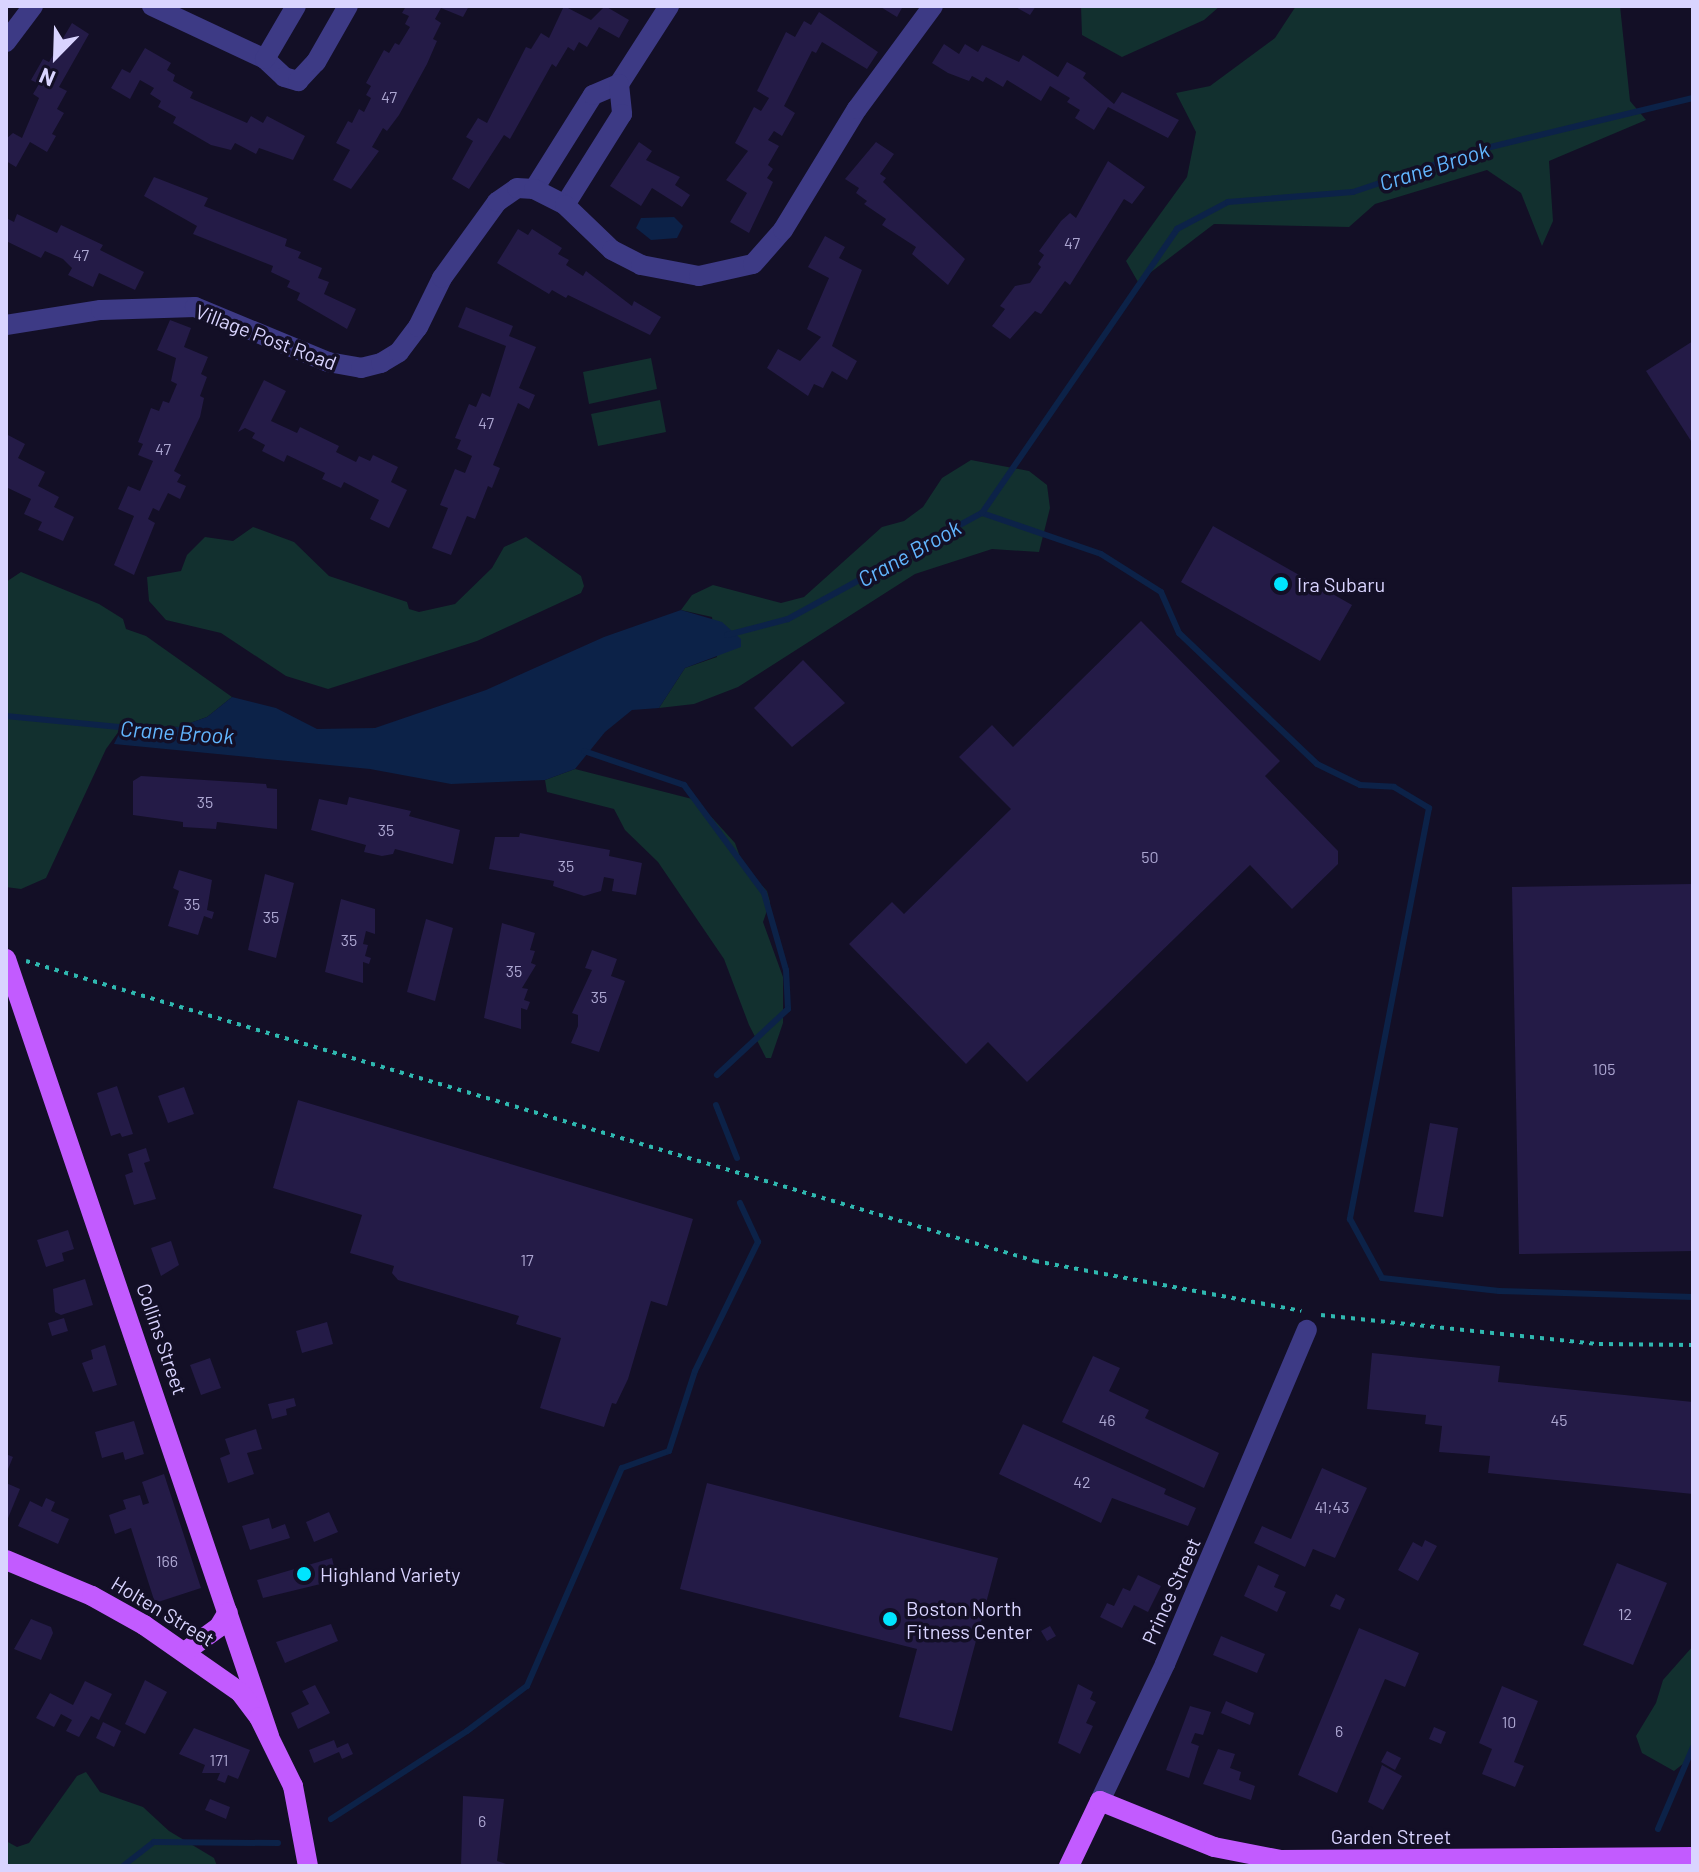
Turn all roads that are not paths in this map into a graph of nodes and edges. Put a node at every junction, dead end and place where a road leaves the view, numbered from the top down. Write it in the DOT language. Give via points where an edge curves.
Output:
graph roads {
  1 [pos="33,6"];
  2 [pos="152,6"];
  3 [pos="296,6"];
  4 [pos="348,6"];
  5 [pos="669,6"];
  6 [pos="933,6"];
  7 [pos="6,42"];
  8 [pos="265,59"];
  9 [pos="619,84"];
  10 [pos="534,189"];
  11 [pos="565,205"];
  12 [pos="6,325"];
  13 [pos="11,958"];
  14 [pos="10,982"];
  15 [pos="1307,1330"];
  16 [pos="6,1560"];
  17 [pos="228,1612"];
  18 [pos="186,1651"];
  19 [pos="269,1736"];
  20 [pos="1100,1801"];
  21 [pos="1693,1857"];
  22 [pos="308,1866"];
  23 [pos="1069,1866"];
  1 -- 7 [label="street"];
  2 -- 8 [label="street"];
  3 -- 8 [label="street"];
  4 -- 8 [label="street" via="316,62 298,81 284,77"];
  5 -- 9 [label="street"];
  6 -- 11 [label="street" via="857,109 783,230 753,264 699,276 649,267 612,250"];
  9 -- 10 [label="street" via="593,95"];
  9 -- 11 [label="street" via="622,114"];
  10 -- 11 [label="street"];
  10 -- 12 [label="street, Village Post Road" via="517,188 497,202 399,352 361,368 328,362 195,307 113,309"];
  13 -- 14 [label="main road, Collins Street"];
  14 -- 17 [label="main road, Collins Street"];
  15 -- 20 [label="street, Prince Street" via="1165,1664"];
  16 -- 18 [label="main road, Holten Street" via="92,1596"];
  17 -- 18 [label="main road" via="219,1627"];
  17 -- 19 [label="main road, Collins Street"];
  18 -- 19 [label="main road, Holten Street" via="240,1692"];
  19 -- 22 [label="main road" via="300,1811"];
  20 -- 21 [label="main road, Garden Street" via="1214,1847 1280,1860"];
  20 -- 23 [label="main road, Prince Street"];
}
